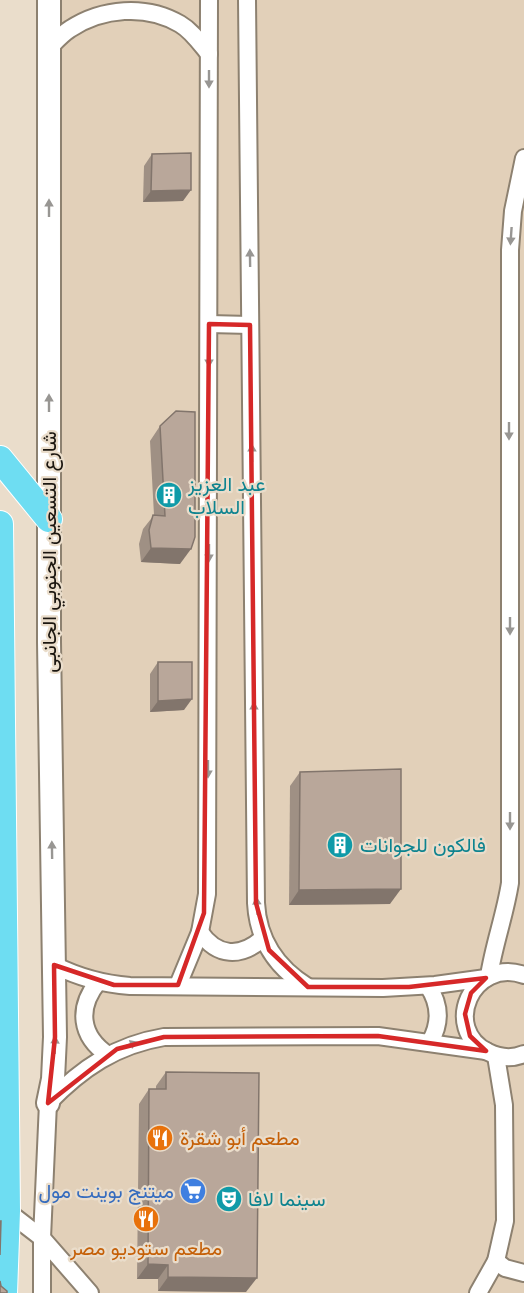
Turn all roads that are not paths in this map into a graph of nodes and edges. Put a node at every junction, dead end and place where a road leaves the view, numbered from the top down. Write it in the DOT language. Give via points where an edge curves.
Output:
graph roads {
  1 [pos="49,0"];
  2 [pos="209,0"];
  3 [pos="247,0"];
  4 [pos="49,48"];
  5 [pos="209,54"];
  6 [pos="524,158"];
  7 [pos="209,324"];
  8 [pos="250,325"];
  9 [pos="0,459"];
  10 [pos="49,519"];
  11 [pos="0,524"];
  12 [pos="200,932"];
  13 [pos="263,938"];
  14 [pos="54,965"];
  15 [pos="524,975"];
  16 [pos="488,977"];
  17 [pos="98,982"];
  18 [pos="178,986"];
  19 [pos="428,986"];
  20 [pos="308,987"];
  21 [pos="430,1042"];
  22 [pos="491,1054"];
  23 [pos="524,1054"];
  24 [pos="108,1055"];
  25 [pos="48,1103"];
  26 [pos="7,1211"];
  27 [pos="42,1238"];
  28 [pos="496,1261"];
  29 [pos="524,1274"];
  30 [pos="4,1293"];
  31 [pos="42,1293"];
  32 [pos="90,1293"];
  33 [pos="478,1293"];
  1 -- 4 [label="street, شارع التسعين الجنوبي الجانبى"];
  2 -- 5 [label="street"];
  8 -- 3 [label="street, one-way"];
  4 -- 5 [label="street" via="68,30 101,14 143,11 181,25"];
  10 -- 4 [label="street, شارع التسعين الجنوبي الجانبى, one-way"];
  5 -- 7 [label="street, one-way"];
  6 -- 16 [label="street, one-way" via="510,250 510,883"];
  7 -- 8 [label="street"];
  7 -- 12 [label="street, one-way" via="207,894"];
  13 -- 8 [label="street, one-way" via="256,903"];
  9 -- 10 [label="main road"];
  14 -- 10 [label="street, شارع التسعين الجنوبي الجانبى, one-way"];
  11 -- 26 [label="main road"];
  12 -- 13 [label="street" via="212,946 229,952 248,949"];
  12 -- 18 [label="street"];
  13 -- 20 [label="street" via="281,966"];
  14 -- 17 [label="street"];
  25 -- 14 [label="street, شارع التسعين الجنوبي الجانبى, one-way" via="55,1048"];
  15 -- 16 [label="street" via="511,972"];
  16 -- 19 [label="street"];
  16 -- 22 [label="street" via="471,993 465,1014 470,1036"];
  17 -- 18 [label="street"];
  17 -- 24 [label="street" via="85,1007 85,1026 94,1043"];
  18 -- 20 [label="street"];
  19 -- 20 [label="street"];
  19 -- 21 [label="street" via="436,1001 438,1018"];
  21 -- 22 [label="street"];
  24 -- 21 [label="street, one-way" via="140,1041 164,1037 378,1036"];
  22 -- 23 [label="street" via="507,1058"];
  22 -- 28 [label="street" via="503,1088 505,1121 505,1221"];
  24 -- 25 [label="street" via="64,1086"];
  25 -- 27 [label="street"];
  26 -- 27 [label="street"];
  26 -- 30 [label="main road"];
  27 -- 31 [label="street"];
  27 -- 32 [label="street"];
  28 -- 29 [label="street"];
  28 -- 33 [label="street"];
}
